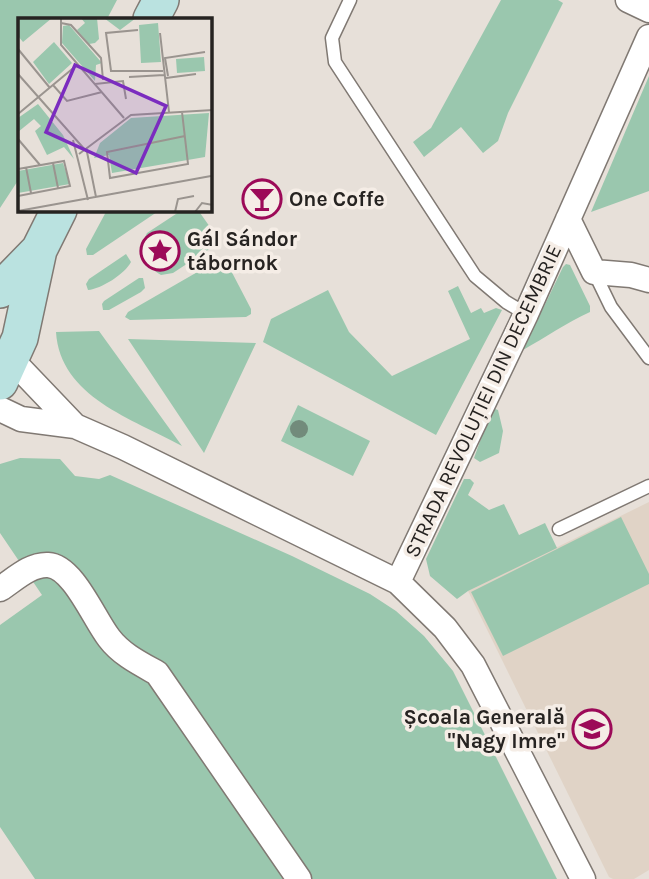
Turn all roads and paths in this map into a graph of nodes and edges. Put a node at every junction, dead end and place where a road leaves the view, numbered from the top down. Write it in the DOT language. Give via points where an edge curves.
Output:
graph roads {
  1 [pos="161,0"];
  2 [pos="351,0"];
  3 [pos="628,0"];
  4 [pos="649,10"];
  5 [pos="152,18"];
  6 [pos="649,37"];
  7 [pos="58,212"];
  8 [pos="568,219"];
  9 [pos="40,250"];
  10 [pos="594,272"];
  11 [pos="643,276"];
  12 [pos="0,290"];
  13 [pos="526,314"];
  14 [pos="6,356"];
  15 [pos="649,358"];
  16 [pos="7,416"];
  17 [pos="75,426"];
  18 [pos="649,485"];
  19 [pos="559,529"];
  20 [pos="398,582"];
  21 [pos="0,589"];
  22 [pos="299,879"];
  23 [pos="583,879"];
  1 -- 5 [label="street"];
  2 -- 13 [label="lane" via="332,38 335,62 475,276"];
  3 -- 4 [label="street"];
  6 -- 8 [label="street, STRADA REVOLUȚIEI DIN DECEMBRIE"];
  7 -- 9 [label="street"];
  8 -- 10 [label="street, STRADA REVOLUȚIEI DIN DECEMBRIE"];
  8 -- 13 [label="street, STRADA REVOLUȚIEI DIN DECEMBRIE"];
  9 -- 12 [label="street"];
  9 -- 14 [label="street"];
  10 -- 11 [label="street"];
  10 -- 15 [label="lane" via="611,307"];
  13 -- 20 [label="street, STRADA REVOLUȚIEI DIN DECEMBRIE"];
  14 -- 17 [label="street, STRADA REVOLUȚIEI DIN DECEMBRIE"];
  16 -- 17 [label="street, STRADA REVOLUȚIEI DIN DECEMBRIE"];
  17 -- 20 [label="street, STRADA REVOLUȚIEI DIN DECEMBRIE"];
  18 -- 19 [label="lane"];
  20 -- 23 [label="street, STRADA REVOLUȚIEI DIN DECEMBRIE" via="445,628 473,665"];
  21 -- 22 [label="street" via="37,566 57,567 68,575 109,639 157,673"];
}
